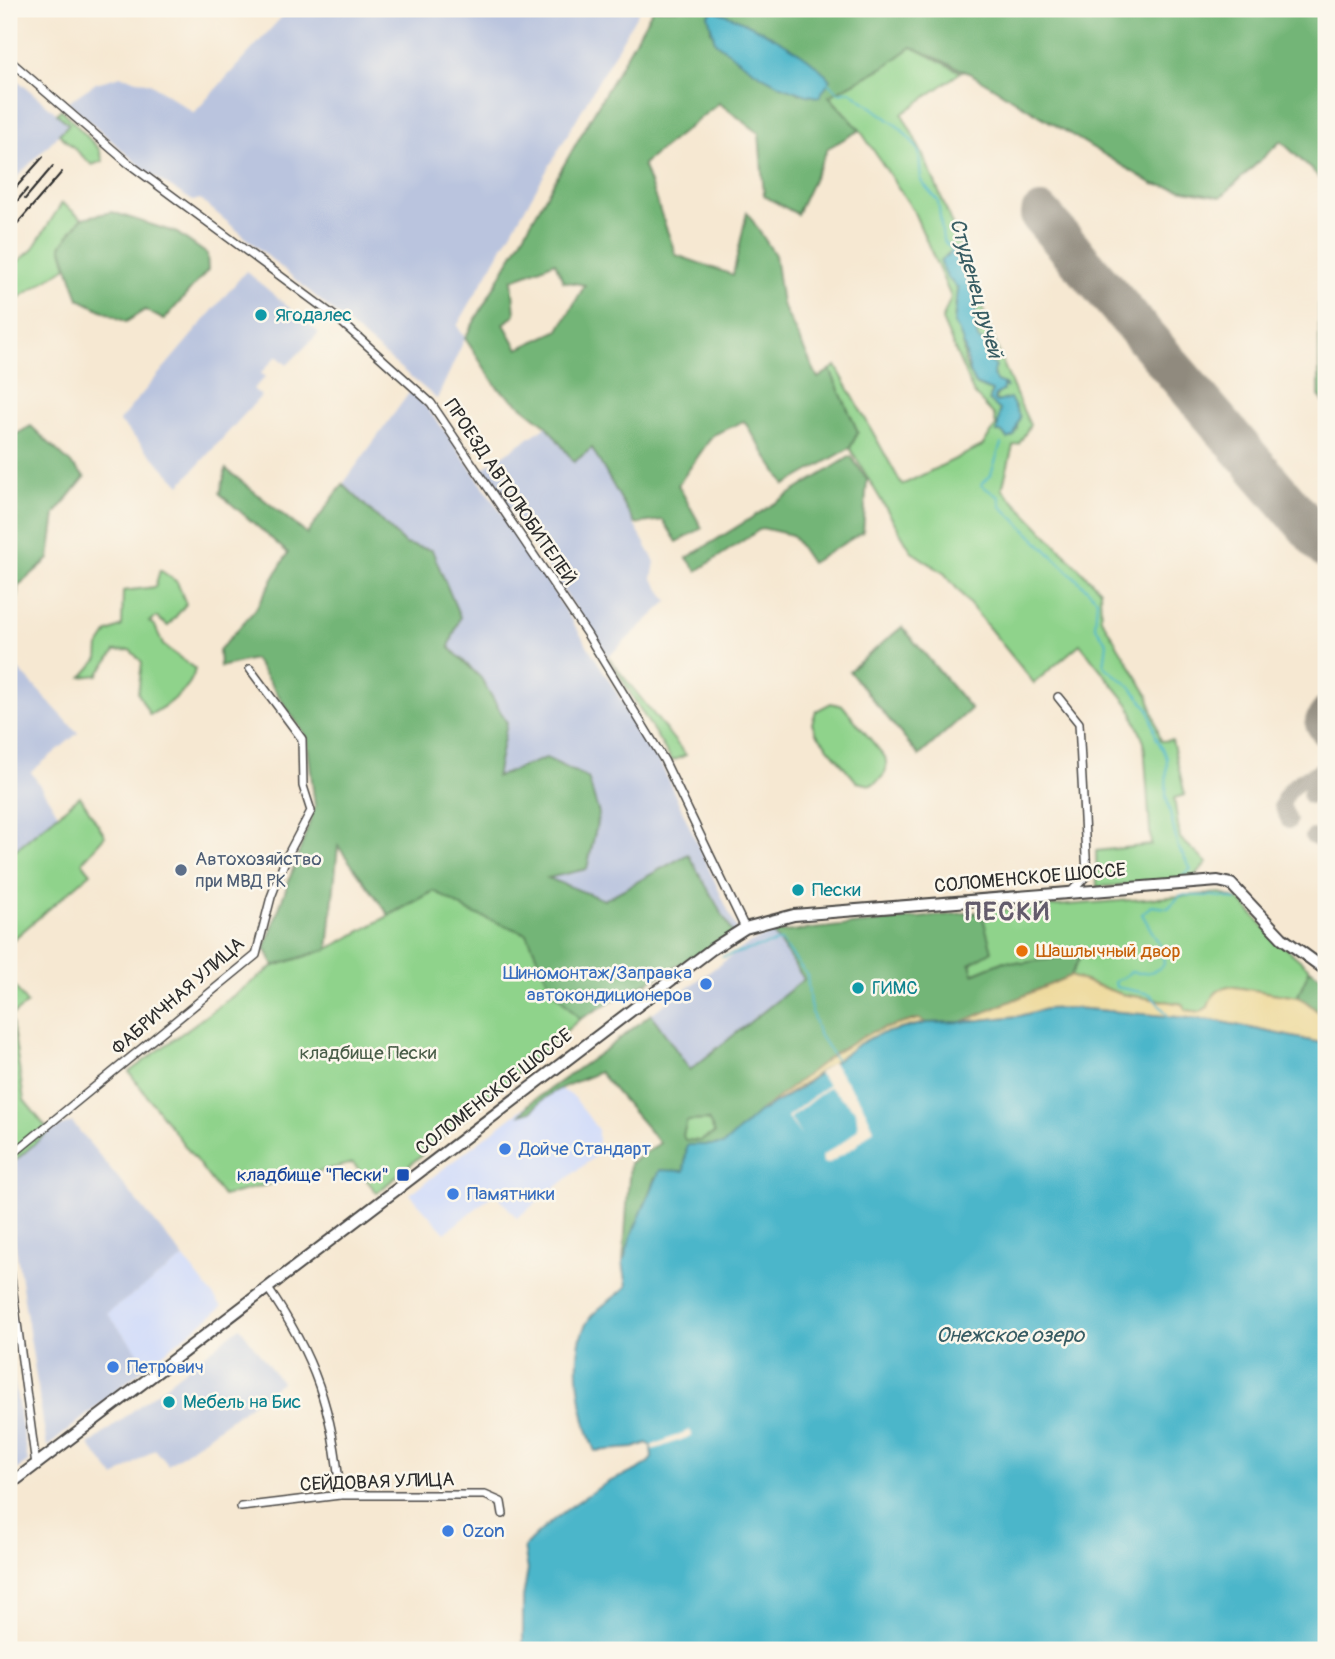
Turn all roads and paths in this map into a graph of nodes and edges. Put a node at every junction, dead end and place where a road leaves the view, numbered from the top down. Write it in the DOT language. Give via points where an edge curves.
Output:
graph roads {
  1 [pos="196,9"];
  2 [pos="226,9"];
  3 [pos="9,60"];
  4 [pos="250,669"];
  5 [pos="1058,697"];
  6 [pos="1071,892"];
  7 [pos="745,928"];
  8 [pos="1326,970"];
  9 [pos="9,1031"];
  10 [pos="9,1087"];
  11 [pos="9,1157"];
  12 [pos="9,1263"];
  13 [pos="267,1287"];
  14 [pos="36,1465"];
  15 [pos="9,1485"];
  16 [pos="340,1495"];
  17 [pos="241,1507"];
  18 [pos="503,1514"];
  1 -- 2 [label="street"];
  3 -- 7 [label="street, ПРОЕЗД АВТОЛЮБИТЕЛЕЙ" via="128,163 337,318 430,402 584,630 664,760"];
  4 -- 11 [label="street, ФАБРИЧНАЯ УЛИЦА" via="302,739 303,786 311,811 282,868 256,955"];
  5 -- 6 [label="street" via="1079,723 1087,875"];
  6 -- 7 [label="main road, СОЛОМЕНСКОЕ ШОССЕ" via="794,915"];
  6 -- 8 [label="main road, СОЛОМЕНСКОЕ ШОССЕ" via="1207,881 1231,884 1282,938"];
  7 -- 13 [label="main road, СОЛОМЕНСКОЕ ШОССЕ" via="598,1034"];
  9 -- 10 [label="street"];
  12 -- 14 [label="street"];
  13 -- 14 [label="main road, СОЛОМЕНСКОЕ ШОССЕ"];
  13 -- 16 [label="street" via="292,1324 324,1395 337,1449"];
  14 -- 15 [label="main road, СОЛОМЕНСКОЕ ШОССЕ"];
  16 -- 17 [label="street, СЕЙДОВАЯ УЛИЦА"];
  16 -- 18 [label="street, СЕЙДОВАЯ УЛИЦА" via="485,1495 501,1502"];
}
